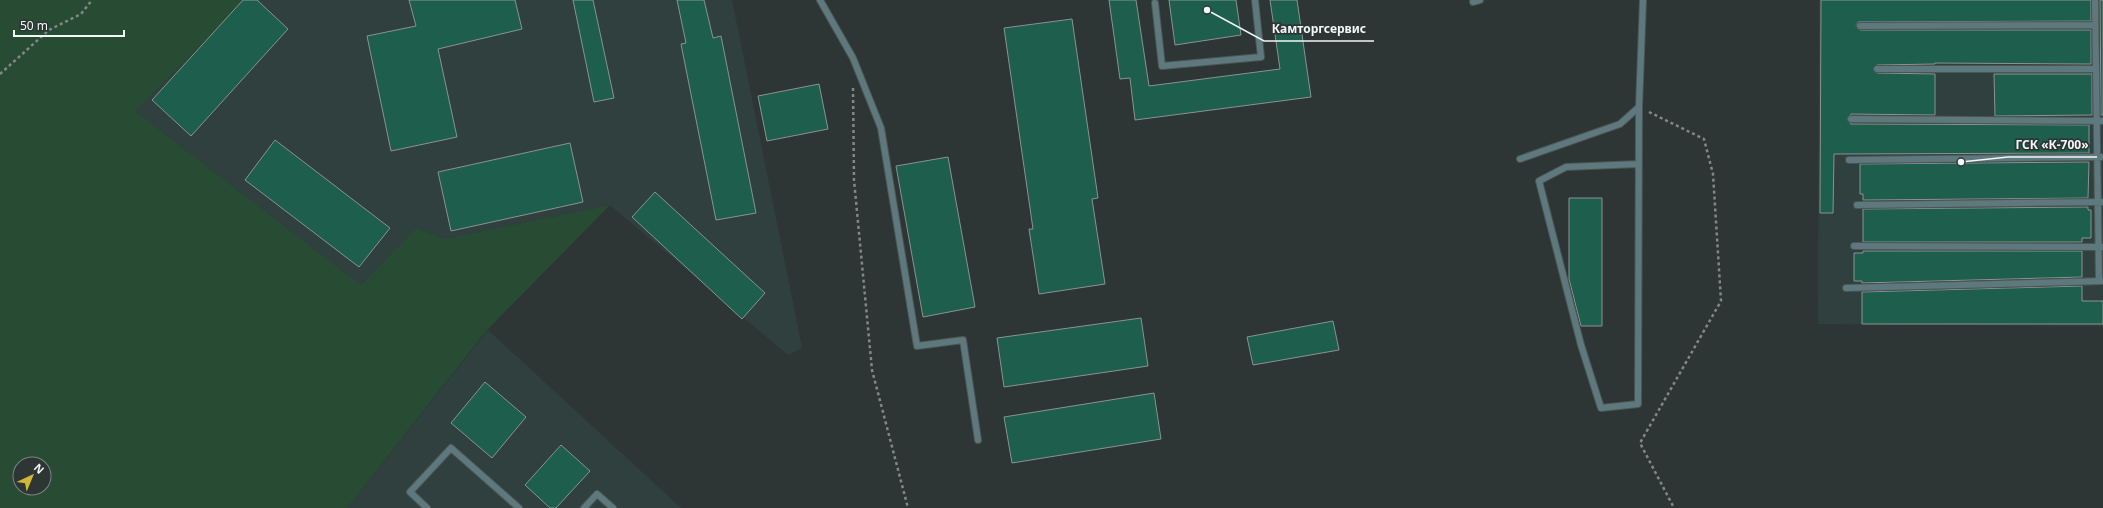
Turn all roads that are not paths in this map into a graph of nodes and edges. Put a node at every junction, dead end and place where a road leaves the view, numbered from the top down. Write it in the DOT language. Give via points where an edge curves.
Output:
graph roads {
  1 [pos="820,0"];
  2 [pos="1255,0"];
  3 [pos="1480,0"];
  4 [pos="1643,0"];
  5 [pos="2095,0"];
  6 [pos="1473,2"];
  7 [pos="1155,3"];
  8 [pos="2095,25"];
  9 [pos="1860,26"];
  10 [pos="1877,69"];
  11 [pos="2096,70"];
  12 [pos="1639,107"];
  13 [pos="1851,119"];
  14 [pos="2100,121"];
  15 [pos="2100,157"];
  16 [pos="1520,159"];
  17 [pos="1849,160"];
  18 [pos="1638,164"];
  19 [pos="2100,202"];
  20 [pos="1857,205"];
  21 [pos="1854,246"];
  22 [pos="2101,247"];
  23 [pos="2101,281"];
  24 [pos="1846,288"];
  25 [pos="978,440"];
  26 [pos="427,508"];
  27 [pos="519,508"];
  28 [pos="584,508"];
  29 [pos="613,508"];
  1 -- 25 [label="lane" via="853,58 881,128 917,346 963,340"];
  2 -- 7 [label="lane" via="1261,57 1162,66"];
  3 -- 6 [label="lane"];
  4 -- 12 [label="lane"];
  5 -- 8 [label="lane"];
  8 -- 9 [label="lane"];
  8 -- 11 [label="lane"];
  10 -- 11 [label="lane"];
  11 -- 14 [label="lane"];
  12 -- 16 [label="lane" via="1620,124"];
  12 -- 18 [label="lane"];
  13 -- 14 [label="lane"];
  14 -- 15 [label="lane"];
  15 -- 17 [label="lane"];
  15 -- 19 [label="lane"];
  18 -- 18 [label="lane" via="1638,404 1601,408 1581,345 1539,181 1566,167"];
  19 -- 20 [label="lane"];
  19 -- 22 [label="lane"];
  21 -- 22 [label="lane"];
  22 -- 23 [label="lane"];
  23 -- 24 [label="lane"];
  26 -- 27 [label="lane" via="410,492 451,448"];
  28 -- 29 [label="lane" via="597,494"];
}
